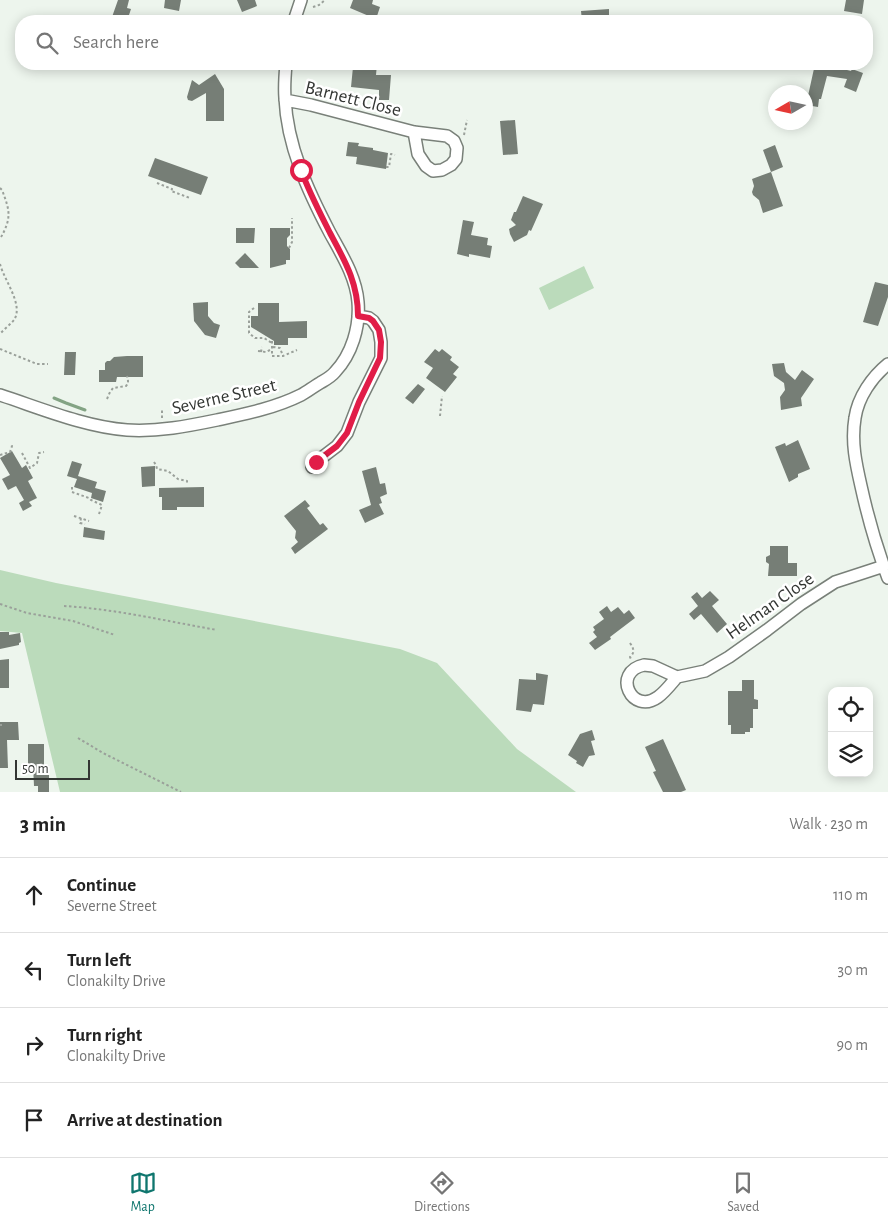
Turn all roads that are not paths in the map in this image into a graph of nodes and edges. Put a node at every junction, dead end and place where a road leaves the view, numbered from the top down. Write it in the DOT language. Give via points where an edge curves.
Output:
graph roads {
  1 [pos="300,0"];
  2 [pos="296,15"];
  3 [pos="285,70"];
  4 [pos="285,100"];
  5 [pos="414,132"];
  6 [pos="358,316"];
  7 [pos="888,364"];
  8 [pos="0,395"];
  9 [pos="312,467"];
  10 [pos="884,566"];
  11 [pos="888,578"];
  12 [pos="678,678"];
  1 -- 2 [label="street"];
  3 -- 4 [label="street, Severne Street"];
  4 -- 5 [label="street, Barnett Close"];
  4 -- 6 [label="street, Severne Street" via="295,154 308,188 352,276"];
  6 -- 8 [label="street, Severne Street" via="354,339 334,374 301,395 235,416 154,430 126,430 77,420"];
  6 -- 9 [label="street" via="369,318 379,330 380,358 347,433"];
  7 -- 10 [label="street" via="869,384 862,398 855,416 853,438 864,499"];
  10 -- 11 [label="street"];
  10 -- 12 [label="street, Helman Close" via="835,582 729,657 705,671"];
  12 -- 12 [label="street, Helman Close" via="644,665 631,671 627,687 631,696 648,702"];
}
